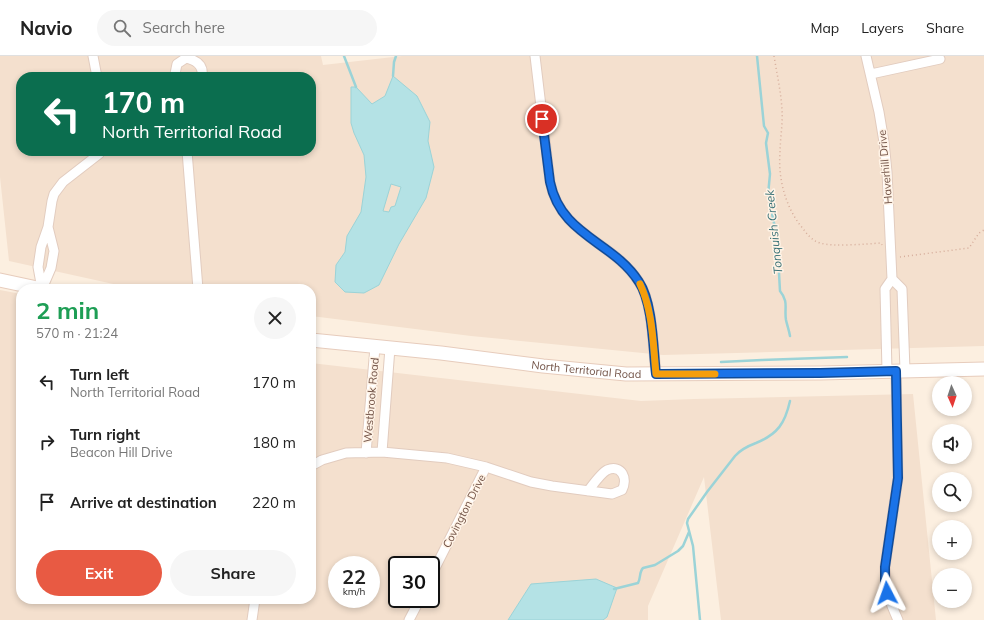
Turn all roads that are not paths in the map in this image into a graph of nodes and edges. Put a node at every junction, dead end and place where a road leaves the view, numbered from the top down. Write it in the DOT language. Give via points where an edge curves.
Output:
graph roads {
  1 [pos="93,56"];
  2 [pos="535,56"];
  3 [pos="866,56"];
  4 [pos="940,59"];
  5 [pos="96,72"];
  6 [pos="175,72"];
  7 [pos="202,72"];
  8 [pos="871,74"];
  9 [pos="96,156"];
  10 [pos="187,156"];
  11 [pos="48,227"];
  12 [pos="892,279"];
  13 [pos="0,280"];
  14 [pos="19,284"];
  15 [pos="41,284"];
  16 [pos="44,284"];
  17 [pos="198,284"];
  18 [pos="316,340"];
  19 [pos="375,346"];
  20 [pos="390,348"];
  21 [pos="984,369"];
  22 [pos="896,371"];
  23 [pos="656,374"];
  24 [pos="382,452"];
  25 [pos="366,453"];
  26 [pos="316,464"];
  27 [pos="486,468"];
  28 [pos="588,491"];
  29 [pos="440,558"];
  30 [pos="254,604"];
  31 [pos="415,608"];
  32 [pos="252,620"];
  33 [pos="409,620"];
  34 [pos="898,620"];
  1 -- 5 [label="street"];
  2 -- 23 [label="street" via="554,200 567,219 620,260 640,283 649,308"];
  3 -- 8 [label="street, Haverhill Drive"];
  4 -- 8 [label="street"];
  6 -- 7 [label="street" via="177,64 186,58 200,65"];
  8 -- 12 [label="street, Haverhill Drive" via="884,142"];
  9 -- 11 [label="street" via="57,189 52,201"];
  10 -- 17 [label="street"];
  11 -- 15 [label="street" via="38,267"];
  11 -- 16 [label="street" via="54,251"];
  12 -- 22 [label="street, Haverhill Drive" via="885,289"];
  12 -- 22 [label="street" via="902,289"];
  13 -- 14 [label="main road"];
  18 -- 19 [label="main road, North Territorial Road"];
  19 -- 20 [label="main road, North Territorial Road"];
  19 -- 25 [label="street, Westbrook Road"];
  20 -- 23 [label="main road, North Territorial Road" via="626,374"];
  20 -- 24 [label="street, Westbrook Road"];
  21 -- 22 [label="main road, North Territorial Road"];
  22 -- 23 [label="main road, North Territorial Road"];
  22 -- 34 [label="street" via="898,478 885,581 891,607"];
  24 -- 25 [label="street, Westbrook Road"];
  24 -- 27 [label="street, Westbrook Road" via="447,458"];
  25 -- 26 [label="street, Westbrook Road" via="351,452"];
  27 -- 28 [label="street, Westbrook Road" via="531,482"];
  27 -- 29 [label="street, Covington Drive"];
  30 -- 32 [label="street"];
  31 -- 33 [label="street"];
}
